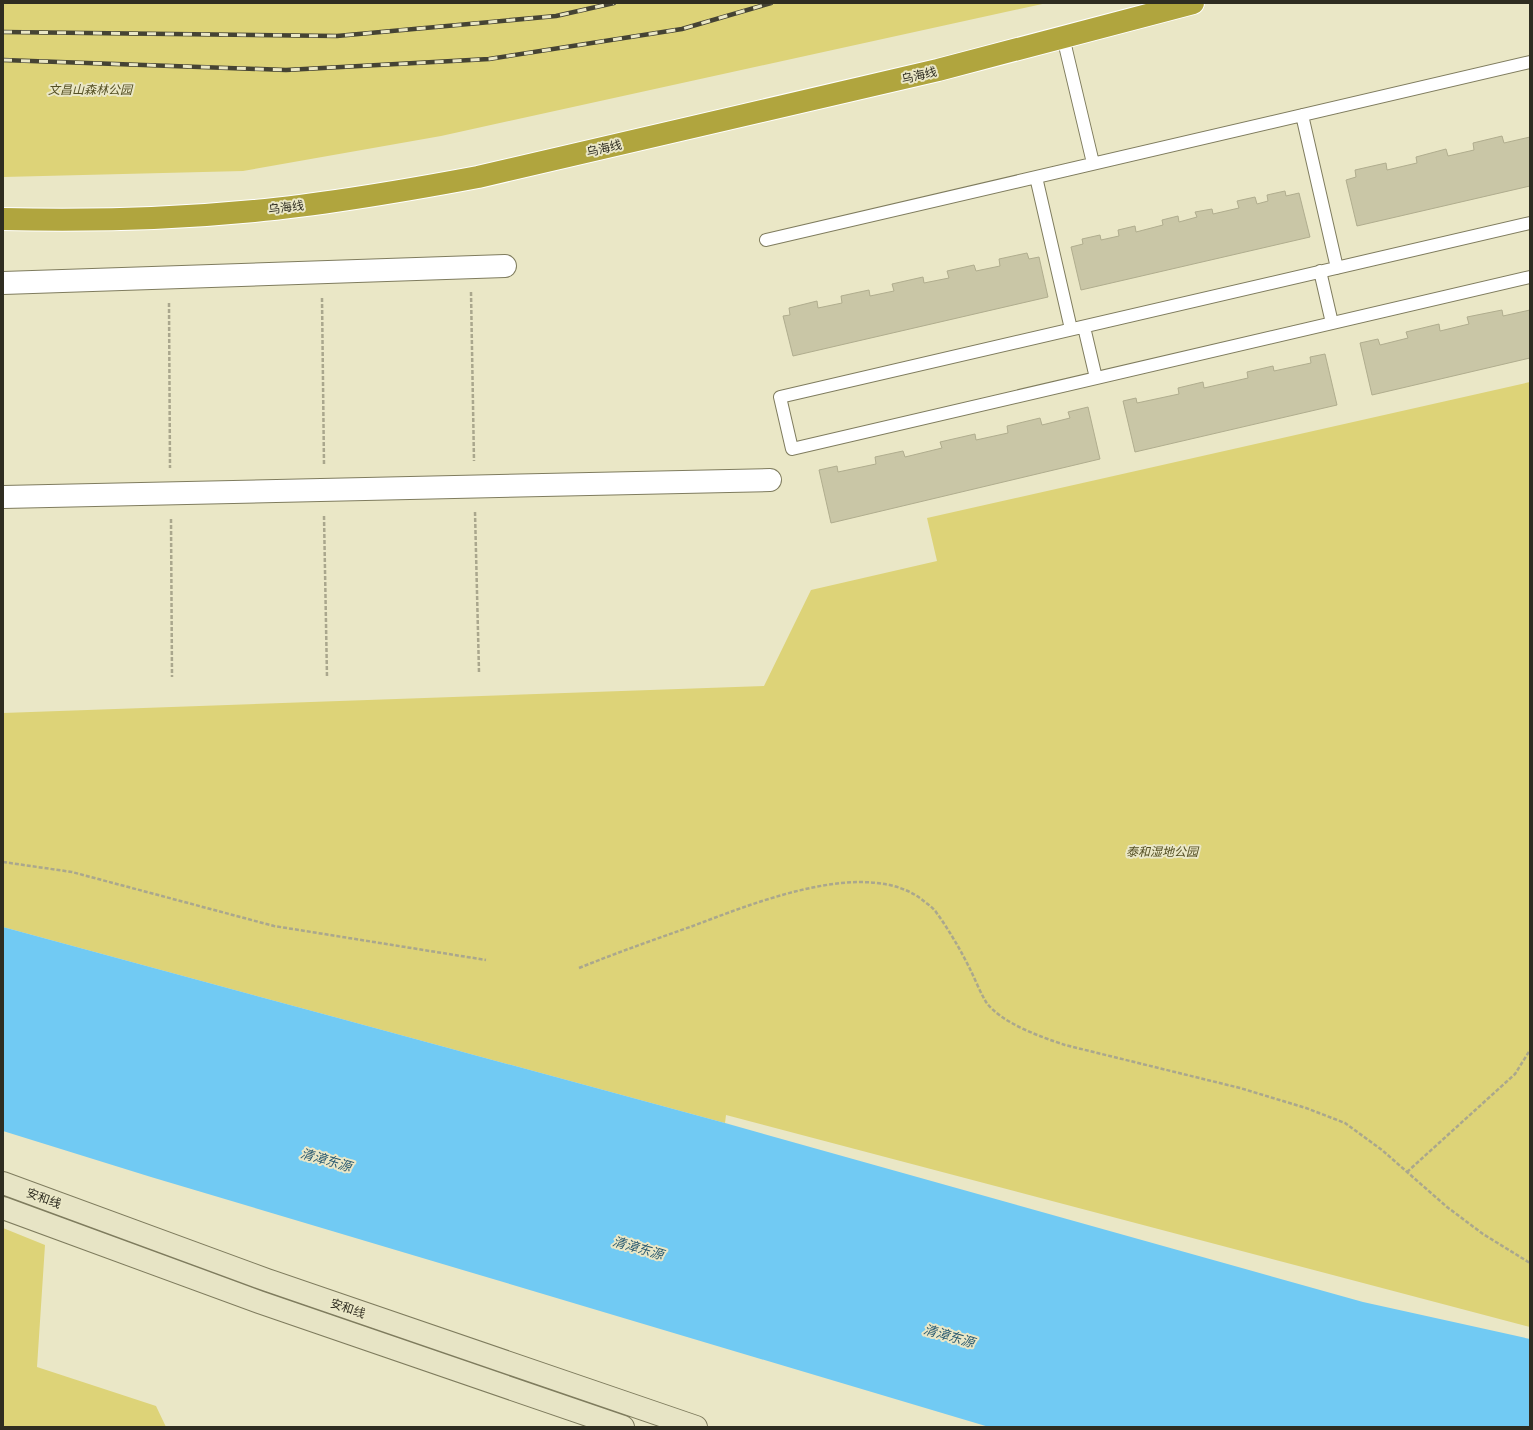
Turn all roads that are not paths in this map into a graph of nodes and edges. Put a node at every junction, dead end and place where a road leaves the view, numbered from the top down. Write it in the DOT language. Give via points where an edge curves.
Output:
graph roads {
  1 [pos="1193,3"];
  2 [pos="1063,37"];
  3 [pos="1530,62"];
  4 [pos="1302,115"];
  5 [pos="1093,163"];
  6 [pos="1036,177"];
  7 [pos="3,219"];
  8 [pos="1530,222"];
  9 [pos="766,240"];
  10 [pos="505,266"];
  11 [pos="1337,268"];
  12 [pos="1320,271"];
  13 [pos="1530,277"];
  14 [pos="3,283"];
  15 [pos="1332,323"];
  16 [pos="1084,327"];
  17 [pos="1071,329"];
  18 [pos="1096,378"];
  19 [pos="770,480"];
  20 [pos="3,496"];
  21 [pos="3,1183"];
  22 [pos="3,1208"];
  23 [pos="623,1427"];
  24 [pos="696,1427"];
  1 -- 2 [label="highway, 乌海线"];
  2 -- 5 [label="lane"];
  2 -- 7 [label="highway, 乌海线" via="938,70 423,188 324,203 222,213 115,218"];
  3 -- 4 [label="lane"];
  4 -- 5 [label="lane"];
  4 -- 11 [label="lane"];
  5 -- 6 [label="lane"];
  6 -- 9 [label="lane"];
  6 -- 17 [label="lane"];
  8 -- 11 [label="lane"];
  10 -- 14 [label="street"];
  11 -- 12 [label="lane"];
  12 -- 15 [label="lane"];
  12 -- 16 [label="lane"];
  13 -- 15 [label="lane"];
  15 -- 18 [label="lane"];
  16 -- 17 [label="lane"];
  16 -- 18 [label="lane"];
  17 -- 18 [label="lane" via="780,397 792,449"];
  19 -- 20 [label="street"];
  21 -- 24 [label="main road, 安和线" via="267,1280"];
  22 -- 23 [label="main road, 安和线" via="259,1302"];
}
